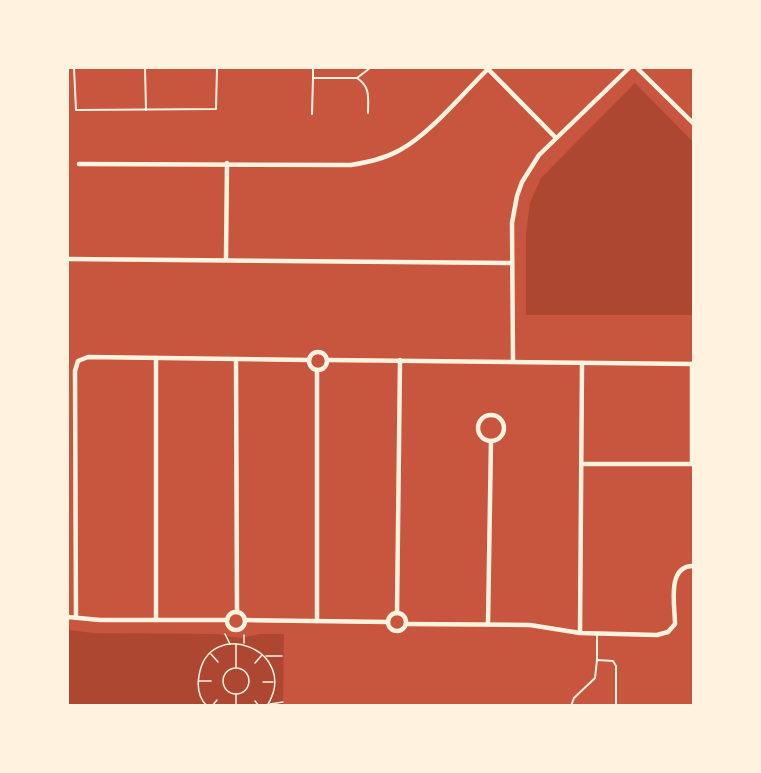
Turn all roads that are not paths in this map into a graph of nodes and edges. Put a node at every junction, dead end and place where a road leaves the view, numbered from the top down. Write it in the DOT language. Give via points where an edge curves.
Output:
graph roads {
  1 [pos="74,68"];
  2 [pos="145,68"];
  3 [pos="216,68"];
  4 [pos="313,68"];
  5 [pos="370,68"];
  6 [pos="488,68"];
  7 [pos="629,68"];
  8 [pos="637,68"];
  9 [pos="313,78"];
  10 [pos="357,78"];
  11 [pos="146,110"];
  12 [pos="368,113"];
  13 [pos="312,114"];
  14 [pos="693,124"];
  15 [pos="556,138"];
  16 [pos="227,163"];
  17 [pos="79,164"];
  18 [pos="68,259"];
  19 [pos="226,260"];
  20 [pos="512,262"];
  21 [pos="156,358"];
  22 [pos="237,360"];
  23 [pos="309,360"];
  24 [pos="328,360"];
  25 [pos="400,360"];
  26 [pos="513,361"];
  27 [pos="582,363"];
  28 [pos="693,364"];
  29 [pos="317,370"];
  30 [pos="491,441"];
  31 [pos="582,464"];
  32 [pos="693,464"];
  33 [pos="693,566"];
  34 [pos="237,612"];
  35 [pos="397,613"];
  36 [pos="68,617"];
  37 [pos="76,618"];
  38 [pos="156,620"];
  39 [pos="227,620"];
  40 [pos="245,620"];
  41 [pos="317,621"];
  42 [pos="388,622"];
  43 [pos="406,624"];
  44 [pos="488,624"];
  45 [pos="580,633"];
  46 [pos="597,634"];
  47 [pos="597,660"];
  48 [pos="571,705"];
  49 [pos="616,705"];
  1 -- 11 [label="lane" via="76,110"];
  2 -- 11 [label="lane"];
  3 -- 11 [label="lane" via="216,110"];
  4 -- 9 [label="lane"];
  5 -- 10 [label="lane"];
  6 -- 15 [label="street"];
  6 -- 16 [label="street" via="414,141 385,157 351,165"];
  7 -- 15 [label="street"];
  8 -- 14 [label="street"];
  9 -- 10 [label="lane"];
  9 -- 13 [label="lane"];
  10 -- 12 [label="lane" via="368,91"];
  15 -- 20 [label="street" via="530,167 517,196"];
  16 -- 17 [label="street"];
  16 -- 19 [label="street"];
  18 -- 19 [label="street"];
  19 -- 20 [label="street"];
  20 -- 26 [label="street"];
  21 -- 22 [label="street"];
  21 -- 37 [label="street" via="88,357 78,361"];
  21 -- 38 [label="street"];
  22 -- 23 [label="street"];
  22 -- 34 [label="street"];
  23 -- 24 [label="street" via="316,351"];
  23 -- 29 [label="street"];
  24 -- 25 [label="street"];
  24 -- 29 [label="street" via="326,366"];
  25 -- 26 [label="street"];
  25 -- 35 [label="street"];
  26 -- 27 [label="street"];
  27 -- 28 [label="street"];
  27 -- 31 [label="street"];
  28 -- 32 [label="street"];
  29 -- 41 [label="street"];
  30 -- 30 [label="street" via="500,438 504,430 500,418 491,414 483,417 477,428 480,436"];
  30 -- 44 [label="street"];
  31 -- 32 [label="street"];
  31 -- 45 [label="street"];
  33 -- 46 [label="street" via="678,572 675,624 668,632"];
  34 -- 39 [label="street"];
  34 -- 40 [label="street"];
  35 -- 42 [label="street"];
  35 -- 43 [label="street" via="405,617"];
  36 -- 37 [label="street"];
  37 -- 38 [label="street"];
  38 -- 39 [label="street"];
  39 -- 40 [label="street" via="236,630 244,626"];
  40 -- 41 [label="street"];
  41 -- 42 [label="street"];
  42 -- 43 [label="street" via="395,631"];
  43 -- 44 [label="street"];
  44 -- 45 [label="street" via="530,625"];
  45 -- 46 [label="street"];
  46 -- 47 [label="lane"];
  47 -- 48 [label="lane" via="595,678 573,698"];
  47 -- 49 [label="lane" via="613,661 616,666"];
}
